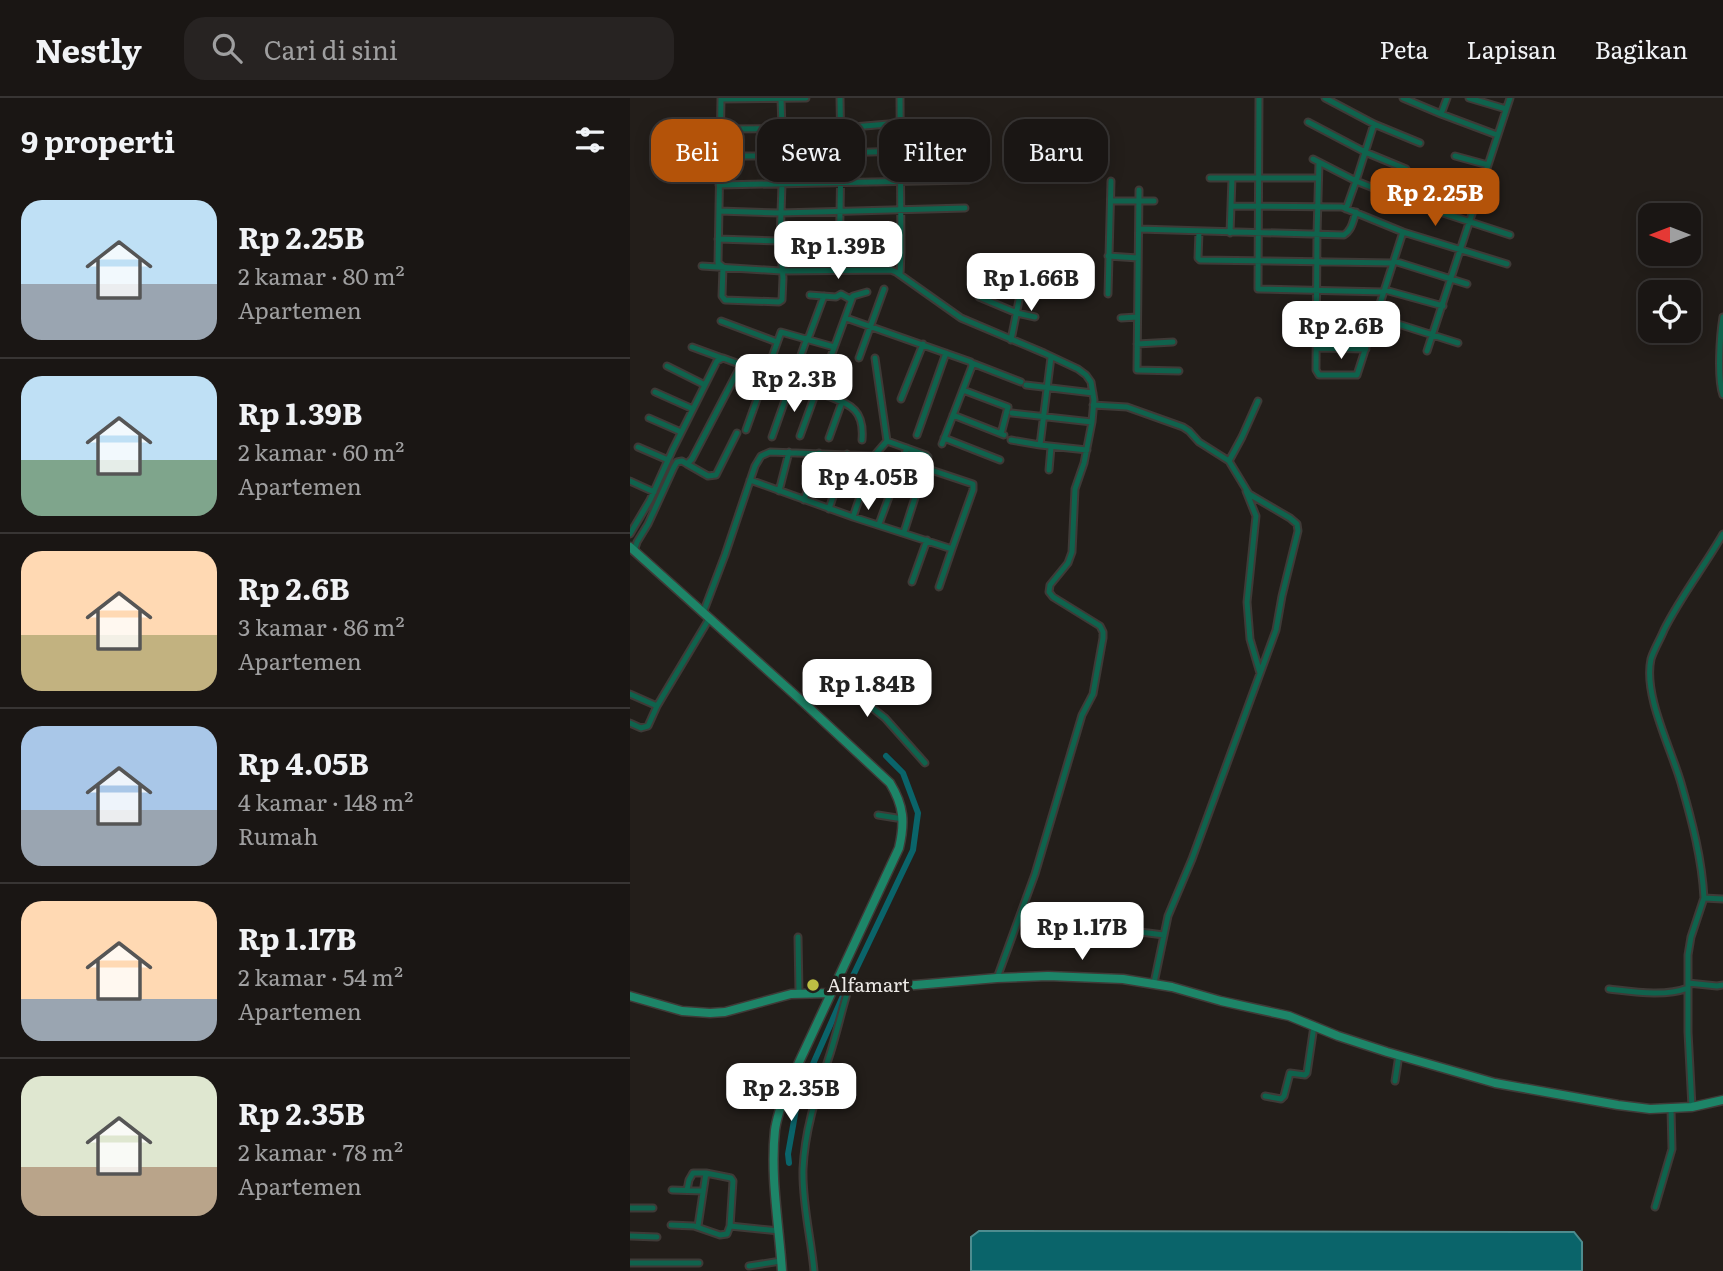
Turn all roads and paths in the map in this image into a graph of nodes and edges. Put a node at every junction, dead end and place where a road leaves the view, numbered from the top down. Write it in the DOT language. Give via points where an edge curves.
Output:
graph roads {
  1 [pos="781,98"];
  2 [pos="806,98"];
  3 [pos="840,98"];
  4 [pos="900,98"];
  5 [pos="1259,98"];
  6 [pos="1325,98"];
  7 [pos="1403,98"];
  8 [pos="1447,98"];
  9 [pos="1469,98"];
  10 [pos="1510,98"];
  11 [pos="1506,109"];
  12 [pos="1441,114"];
  13 [pos="720,119"];
  14 [pos="782,119"];
  15 [pos="841,119"];
  16 [pos="900,119"];
  17 [pos="1308,122"];
  18 [pos="1374,124"];
  19 [pos="1497,135"];
  20 [pos="1420,143"];
  21 [pos="1365,152"];
  22 [pos="1455,156"];
  23 [pos="1488,165"];
  24 [pos="1406,169"];
  25 [pos="1210,178"];
  26 [pos="1232,178"];
  27 [pos="1258,178"];
  28 [pos="1318,178"];
  29 [pos="1111,181"];
  30 [pos="1356,181"];
  31 [pos="719,182"];
  32 [pos="821,182"];
  33 [pos="841,182"];
  34 [pos="901,182"];
  35 [pos="782,184"];
  36 [pos="1441,184"];
  37 [pos="719,185"];
  38 [pos="1139,190"];
  39 [pos="1478,195"];
  40 [pos="1111,201"];
  41 [pos="1139,201"];
  42 [pos="1154,201"];
  43 [pos="1406,201"];
  44 [pos="1231,205"];
  45 [pos="1258,206"];
  46 [pos="1317,206"];
  47 [pos="965,208"];
  48 [pos="901,209"];
  49 [pos="1346,209"];
  50 [pos="719,211"];
  51 [pos="840,211"];
  52 [pos="1356,212"];
  53 [pos="780,213"];
  54 [pos="1443,214"];
  55 [pos="1470,222"];
  56 [pos="1139,229"];
  57 [pos="1199,232"];
  58 [pos="1403,232"];
  59 [pos="1230,233"];
  60 [pos="1258,234"];
  61 [pos="1317,234"];
  62 [pos="1510,235"];
  63 [pos="901,236"];
  64 [pos="718,239"];
  65 [pos="839,240"];
  66 [pos="780,241"];
  67 [pos="1460,250"];
  68 [pos="1108,256"];
  69 [pos="1138,258"];
  70 [pos="1258,262"];
  71 [pos="1317,262"];
  72 [pos="1394,262"];
  73 [pos="1507,264"];
  74 [pos="702,266"];
  75 [pos="723,267"];
  76 [pos="839,270"];
  77 [pos="781,271"];
  78 [pos="900,275"];
  79 [pos="1452,279"];
  80 [pos="1023,280"];
  81 [pos="1467,284"];
  82 [pos="884,289"];
  83 [pos="1317,290"];
  84 [pos="1384,291"];
  85 [pos="867,292"];
  86 [pos="1108,294"];
  87 [pos="810,295"];
  88 [pos="824,296"];
  89 [pos="853,296"];
  90 [pos="979,297"];
  91 [pos="1443,306"];
  92 [pos="1017,313"];
  93 [pos="1035,317"];
  94 [pos="1137,317"];
  95 [pos="1723,317"];
  96 [pos="846,318"];
  97 [pos="1121,318"];
  98 [pos="1317,319"];
  99 [pos="1375,319"];
  100 [pos="721,321"];
  101 [pos="871,326"];
  102 [pos="1433,334"];
  103 [pos="807,338"];
  104 [pos="1012,340"];
  105 [pos="777,342"];
  106 [pos="1173,342"];
  107 [pos="1458,343"];
  108 [pos="923,344"];
  109 [pos="1137,344"];
  110 [pos="692,347"];
  111 [pos="834,347"];
  112 [pos="1317,348"];
  113 [pos="1366,349"];
  114 [pos="1427,351"];
  115 [pos="946,352"];
  116 [pos="1051,357"];
  117 [pos="723,358"];
  118 [pos="859,358"];
  119 [pos="875,358"];
  120 [pos="1722,358"];
  121 [pos="972,363"];
  122 [pos="742,365"];
  123 [pos="667,366"];
  124 [pos="1179,371"];
  125 [pos="766,373"];
  126 [pos="791,383"];
  127 [pos="705,385"];
  128 [pos="1046,388"];
  129 [pos="963,390"];
  130 [pos="655,392"];
  131 [pos="817,392"];
  132 [pos="1093,393"];
  133 [pos="1723,395"];
  134 [pos="901,399"];
  135 [pos="1258,401"];
  136 [pos="842,402"];
  137 [pos="1093,405"];
  138 [pos="693,409"];
  139 [pos="1012,413"];
  140 [pos="953,415"];
  141 [pos="1043,416"];
  142 [pos="649,418"];
  143 [pos="1092,422"];
  144 [pos="746,430"];
  145 [pos="681,432"];
  146 [pos="737,433"];
  147 [pos="917,435"];
  148 [pos="772,436"];
  149 [pos="800,436"];
  150 [pos="829,438"];
  151 [pos="862,440"];
  152 [pos="1012,440"];
  153 [pos="887,441"];
  154 [pos="1040,445"];
  155 [pos="638,447"];
  156 [pos="1051,447"];
  157 [pos="906,448"];
  158 [pos="1087,450"];
  159 [pos="789,452"];
  160 [pos="819,453"];
  161 [pos="847,454"];
  162 [pos="874,456"];
  163 [pos="668,460"];
  164 [pos="1000,460"];
  165 [pos="1229,461"];
  166 [pos="687,464"];
  167 [pos="925,468"];
  168 [pos="1049,470"];
  169 [pos="750,480"];
  170 [pos="630,481"];
  171 [pos="1245,489"];
  172 [pos="779,491"];
  173 [pos="654,492"];
  174 [pos="804,500"];
  175 [pos="829,509"];
  176 [pos="853,517"];
  177 [pos="879,524"];
  178 [pos="904,532"];
  179 [pos="630,534"];
  180 [pos="1723,534"];
  181 [pos="927,540"];
  182 [pos="632,549"];
  183 [pos="952,549"];
  184 [pos="912,582"];
  185 [pos="939,587"];
  186 [pos="706,616"];
  187 [pos="1260,673"];
  188 [pos="630,694"];
  189 [pos="804,703"];
  190 [pos="657,706"];
  191 [pos="630,723"];
  192 [pos="925,763"];
  193 [pos="878,815"];
  194 [pos="903,819"];
  195 [pos="1704,898"];
  196 [pos="1723,899"];
  197 [pos="1132,931"];
  198 [pos="1164,935"];
  199 [pos="799,937"];
  200 [pos="997,978"];
  201 [pos="835,982"];
  202 [pos="1154,983"];
  203 [pos="1723,985"];
  204 [pos="1688,986"];
  205 [pos="849,987"];
  206 [pos="1609,989"];
  207 [pos="799,993"];
  208 [pos="831,993"];
  209 [pos="630,996"];
  210 [pos="1314,1026"];
  211 [pos="1399,1055"];
  212 [pos="1395,1081"];
  213 [pos="1265,1096"];
  214 [pos="1723,1100"];
  215 [pos="1692,1107"];
  216 [pos="1671,1109"];
  217 [pos="706,1173"];
  218 [pos="672,1190"];
  219 [pos="687,1190"];
  220 [pos="703,1191"];
  221 [pos="1655,1207"];
  222 [pos="630,1208"];
  223 [pos="653,1208"];
  224 [pos="671,1225"];
  225 [pos="698,1226"];
  226 [pos="730,1226"];
  227 [pos="779,1231"];
  228 [pos="630,1236"];
  229 [pos="657,1237"];
  230 [pos="781,1261"];
  231 [pos="630,1263"];
  232 [pos="699,1263"];
  233 [pos="749,1266"];
  234 [pos="782,1271"];
  235 [pos="814,1271"];
  1 -- 2 [label="street"];
  1 -- 13 [label="street" via="721,99"];
  1 -- 14 [label="street"];
  3 -- 15 [label="street"];
  4 -- 16 [label="street"];
  5 -- 27 [label="street"];
  6 -- 18 [label="street"];
  7 -- 12 [label="street"];
  8 -- 12 [label="street"];
  9 -- 11 [label="street"];
  10 -- 11 [label="street"];
  11 -- 19 [label="street"];
  12 -- 19 [label="street"];
  17 -- 21 [label="street"];
  18 -- 20 [label="street"];
  18 -- 21 [label="street"];
  19 -- 23 [label="street"];
  21 -- 24 [label="street"];
  21 -- 30 [label="street"];
  22 -- 23 [label="street"];
  23 -- 39 [label="street"];
  25 -- 26 [label="street"];
  26 -- 27 [label="street"];
  26 -- 44 [label="street"];
  27 -- 28 [label="street"];
  27 -- 45 [label="street"];
  28 -- 30 [label="street" via="1316,160"];
  28 -- 46 [label="street"];
  29 -- 40 [label="street"];
  30 -- 43 [label="street"];
  30 -- 49 [label="street"];
  31 -- 37 [label="street"];
  32 -- 35 [label="street"];
  33 -- 51 [label="street"];
  34 -- 48 [label="street"];
  35 -- 37 [label="street"];
  35 -- 53 [label="street"];
  36 -- 39 [label="street"];
  37 -- 50 [label="street"];
  38 -- 41 [label="street"];
  39 -- 55 [label="street"];
  40 -- 41 [label="street"];
  40 -- 68 [label="street"];
  41 -- 42 [label="street"];
  41 -- 56 [label="street"];
  44 -- 45 [label="street"];
  44 -- 59 [label="street"];
  45 -- 46 [label="street"];
  45 -- 60 [label="street"];
  46 -- 49 [label="street"];
  46 -- 61 [label="street"];
  47 -- 48 [label="street"];
  48 -- 51 [label="street"];
  48 -- 63 [label="street"];
  49 -- 52 [label="street"];
  50 -- 53 [label="street"];
  50 -- 64 [label="street"];
  51 -- 53 [label="street"];
  51 -- 65 [label="street"];
  52 -- 58 [label="street"];
  52 -- 61 [label="street" via="1344,235"];
  53 -- 66 [label="street"];
  54 -- 55 [label="street"];
  55 -- 62 [label="street"];
  55 -- 67 [label="street"];
  56 -- 57 [label="street"];
  56 -- 69 [label="street"];
  57 -- 59 [label="street"];
  57 -- 70 [label="street" via="1199,260"];
  58 -- 67 [label="street"];
  58 -- 72 [label="street"];
  59 -- 60 [label="street"];
  60 -- 61 [label="street"];
  60 -- 70 [label="street"];
  61 -- 71 [label="street"];
  63 -- 65 [label="street"];
  63 -- 78 [label="street"];
  64 -- 66 [label="street"];
  64 -- 75 [label="street" via="718,262"];
  65 -- 66 [label="street"];
  65 -- 76 [label="street"];
  66 -- 77 [label="street"];
  67 -- 73 [label="street"];
  67 -- 79 [label="street"];
  68 -- 69 [label="street"];
  68 -- 86 [label="street"];
  69 -- 94 [label="street"];
  70 -- 71 [label="street"];
  70 -- 83 [label="street" via="1258,289"];
  71 -- 72 [label="street"];
  71 -- 83 [label="street"];
  72 -- 79 [label="street"];
  72 -- 84 [label="street"];
  74 -- 75 [label="street"];
  75 -- 77 [label="street"];
  75 -- 77 [label="street" via="725,300 781,302"];
  76 -- 77 [label="street"];
  76 -- 78 [label="street" via="884,269"];
  78 -- 104 [label="street" via="961,318"];
  79 -- 81 [label="street"];
  79 -- 91 [label="street"];
  80 -- 92 [label="street"];
  82 -- 101 [label="street"];
  83 -- 84 [label="street"];
  83 -- 98 [label="street"];
  84 -- 91 [label="street"];
  84 -- 99 [label="street"];
  85 -- 89 [label="street"];
  87 -- 88 [label="street"];
  88 -- 89 [label="street"];
  88 -- 103 [label="street"];
  89 -- 96 [label="street"];
  90 -- 92 [label="street"];
  91 -- 102 [label="street"];
  92 -- 93 [label="street"];
  92 -- 104 [label="street"];
  94 -- 97 [label="street"];
  94 -- 109 [label="street"];
  95 -- 120 [label="street"];
  96 -- 101 [label="street"];
  96 -- 111 [label="street"];
  98 -- 99 [label="street"];
  98 -- 112 [label="street"];
  99 -- 102 [label="street"];
  99 -- 113 [label="street"];
  100 -- 105 [label="street"];
  101 -- 108 [label="street"];
  101 -- 118 [label="street"];
  102 -- 107 [label="street"];
  102 -- 114 [label="street"];
  103 -- 105 [label="street" via="781,332"];
  103 -- 111 [label="street"];
  103 -- 126 [label="street"];
  104 -- 116 [label="street"];
  105 -- 125 [label="street"];
  106 -- 109 [label="street"];
  108 -- 115 [label="street"];
  108 -- 134 [label="street"];
  109 -- 124 [label="street" via="1136,370"];
  110 -- 117 [label="street"];
  111 -- 131 [label="street"];
  112 -- 113 [label="street"];
  112 -- 113 [label="street" via="1319,375 1354,376"];
  115 -- 121 [label="street"];
  115 -- 147 [label="street"];
  116 -- 128 [label="street"];
  116 -- 132 [label="street" via="1086,375"];
  117 -- 122 [label="street"];
  117 -- 127 [label="street"];
  119 -- 153 [label="street"];
  120 -- 133 [label="street"];
  121 -- 128 [label="street"];
  121 -- 129 [label="street"];
  122 -- 125 [label="street"];
  122 -- 166 [label="street"];
  123 -- 127 [label="street"];
  125 -- 126 [label="street"];
  125 -- 144 [label="street"];
  126 -- 131 [label="street"];
  126 -- 148 [label="street"];
  127 -- 138 [label="street"];
  128 -- 132 [label="street"];
  128 -- 141 [label="street"];
  129 -- 140 [label="street"];
  129 -- 140 [label="street" via="1008,407 1002,434"];
  130 -- 138 [label="street"];
  131 -- 136 [label="street"];
  131 -- 149 [label="street"];
  132 -- 137 [label="street"];
  135 -- 165 [label="street"];
  136 -- 150 [label="street"];
  136 -- 151 [label="street" via="859,414"];
  137 -- 143 [label="street"];
  137 -- 165 [label="street" via="1127,407 1177,424"];
  138 -- 145 [label="street"];
  139 -- 141 [label="street"];
  140 -- 164 [label="street" via="943,441"];
  141 -- 143 [label="street"];
  141 -- 154 [label="street"];
  142 -- 145 [label="street"];
  143 -- 158 [label="street"];
  145 -- 163 [label="street"];
  146 -- 166 [label="street" via="716,475 708,476"];
  152 -- 154 [label="street"];
  153 -- 157 [label="street"];
  153 -- 162 [label="street"];
  154 -- 156 [label="street"];
  155 -- 163 [label="street"];
  156 -- 158 [label="street"];
  156 -- 168 [label="street"];
  157 -- 167 [label="street" via="926,455"];
  157 -- 177 [label="street"];
  158 -- 200 [label="street" via="1075,489 1072,552 1049,589 1102,629 1095,685"];
  159 -- 160 [label="street"];
  159 -- 169 [label="street" via="761,456"];
  159 -- 172 [label="street"];
  160 -- 161 [label="street"];
  160 -- 174 [label="street"];
  161 -- 162 [label="street"];
  161 -- 175 [label="street"];
  162 -- 176 [label="street"];
  163 -- 173 [label="street"];
  165 -- 171 [label="street"];
  166 -- 182 [label="street" via="677,462"];
  167 -- 178 [label="street"];
  167 -- 183 [label="street" via="973,484"];
  169 -- 172 [label="street"];
  169 -- 186 [label="street"];
  170 -- 173 [label="street"];
  171 -- 187 [label="street" via="1256,516 1247,602 1250,639"];
  171 -- 187 [label="street" via="1290,518 1298,531 1276,630"];
  172 -- 174 [label="street"];
  173 -- 179 [label="street"];
  174 -- 175 [label="street"];
  175 -- 176 [label="street"];
  176 -- 177 [label="street"];
  177 -- 178 [label="street"];
  178 -- 181 [label="street"];
  180 -- 195 [label="street" via="1678,604 1654,651 1649,673 1651,696 1697,845"];
  181 -- 183 [label="street"];
  181 -- 184 [label="street"];
  182 -- 186 [label="street"];
  183 -- 185 [label="street"];
  186 -- 189 [label="street"];
  186 -- 190 [label="street"];
  187 -- 198 [label="street"];
  188 -- 190 [label="street"];
  189 -- 192 [label="street" via="827,675 832,676 885,718"];
  189 -- 194 [label="street" via="890,783"];
  190 -- 191 [label="street" via="645,728"];
  193 -- 194 [label="street"];
  194 -- 201 [label="street" via="899,848"];
  195 -- 196 [label="street"];
  195 -- 204 [label="street" via="1689,947"];
  197 -- 198 [label="street"];
  198 -- 202 [label="street"];
  199 -- 207 [label="street"];
  200 -- 202 [label="street" via="1098,977"];
  200 -- 205 [label="street" via="892,988"];
  201 -- 205 [label="street"];
  201 -- 208 [label="street"];
  202 -- 210 [label="street"];
  203 -- 204 [label="street"];
  204 -- 206 [label="street" via="1663,993"];
  204 -- 215 [label="street"];
  205 -- 235 [label="street" via="816,1093 803,1168"];
  207 -- 208 [label="street"];
  207 -- 209 [label="street" via="710,1013 682,1011"];
  208 -- 227 [label="street" via="787,1088 776,1126"];
  210 -- 211 [label="street"];
  210 -- 213 [label="street" via="1307,1073 1290,1073 1280,1100"];
  211 -- 212 [label="street"];
  211 -- 216 [label="street" via="1517,1087 1618,1105"];
  214 -- 215 [label="street"];
  215 -- 216 [label="street"];
  216 -- 221 [label="street" via="1671,1153"];
  217 -- 219 [label="street" via="692,1173"];
  217 -- 220 [label="street"];
  217 -- 226 [label="street" via="732,1179"];
  218 -- 219 [label="street"];
  219 -- 220 [label="street"];
  220 -- 225 [label="street"];
  222 -- 223 [label="street"];
  224 -- 225 [label="street"];
  225 -- 226 [label="street" via="724,1235"];
  226 -- 227 [label="street"];
  227 -- 230 [label="street"];
  228 -- 229 [label="street"];
  230 -- 233 [label="street"];
  230 -- 234 [label="street"];
  231 -- 232 [label="street"];
}
